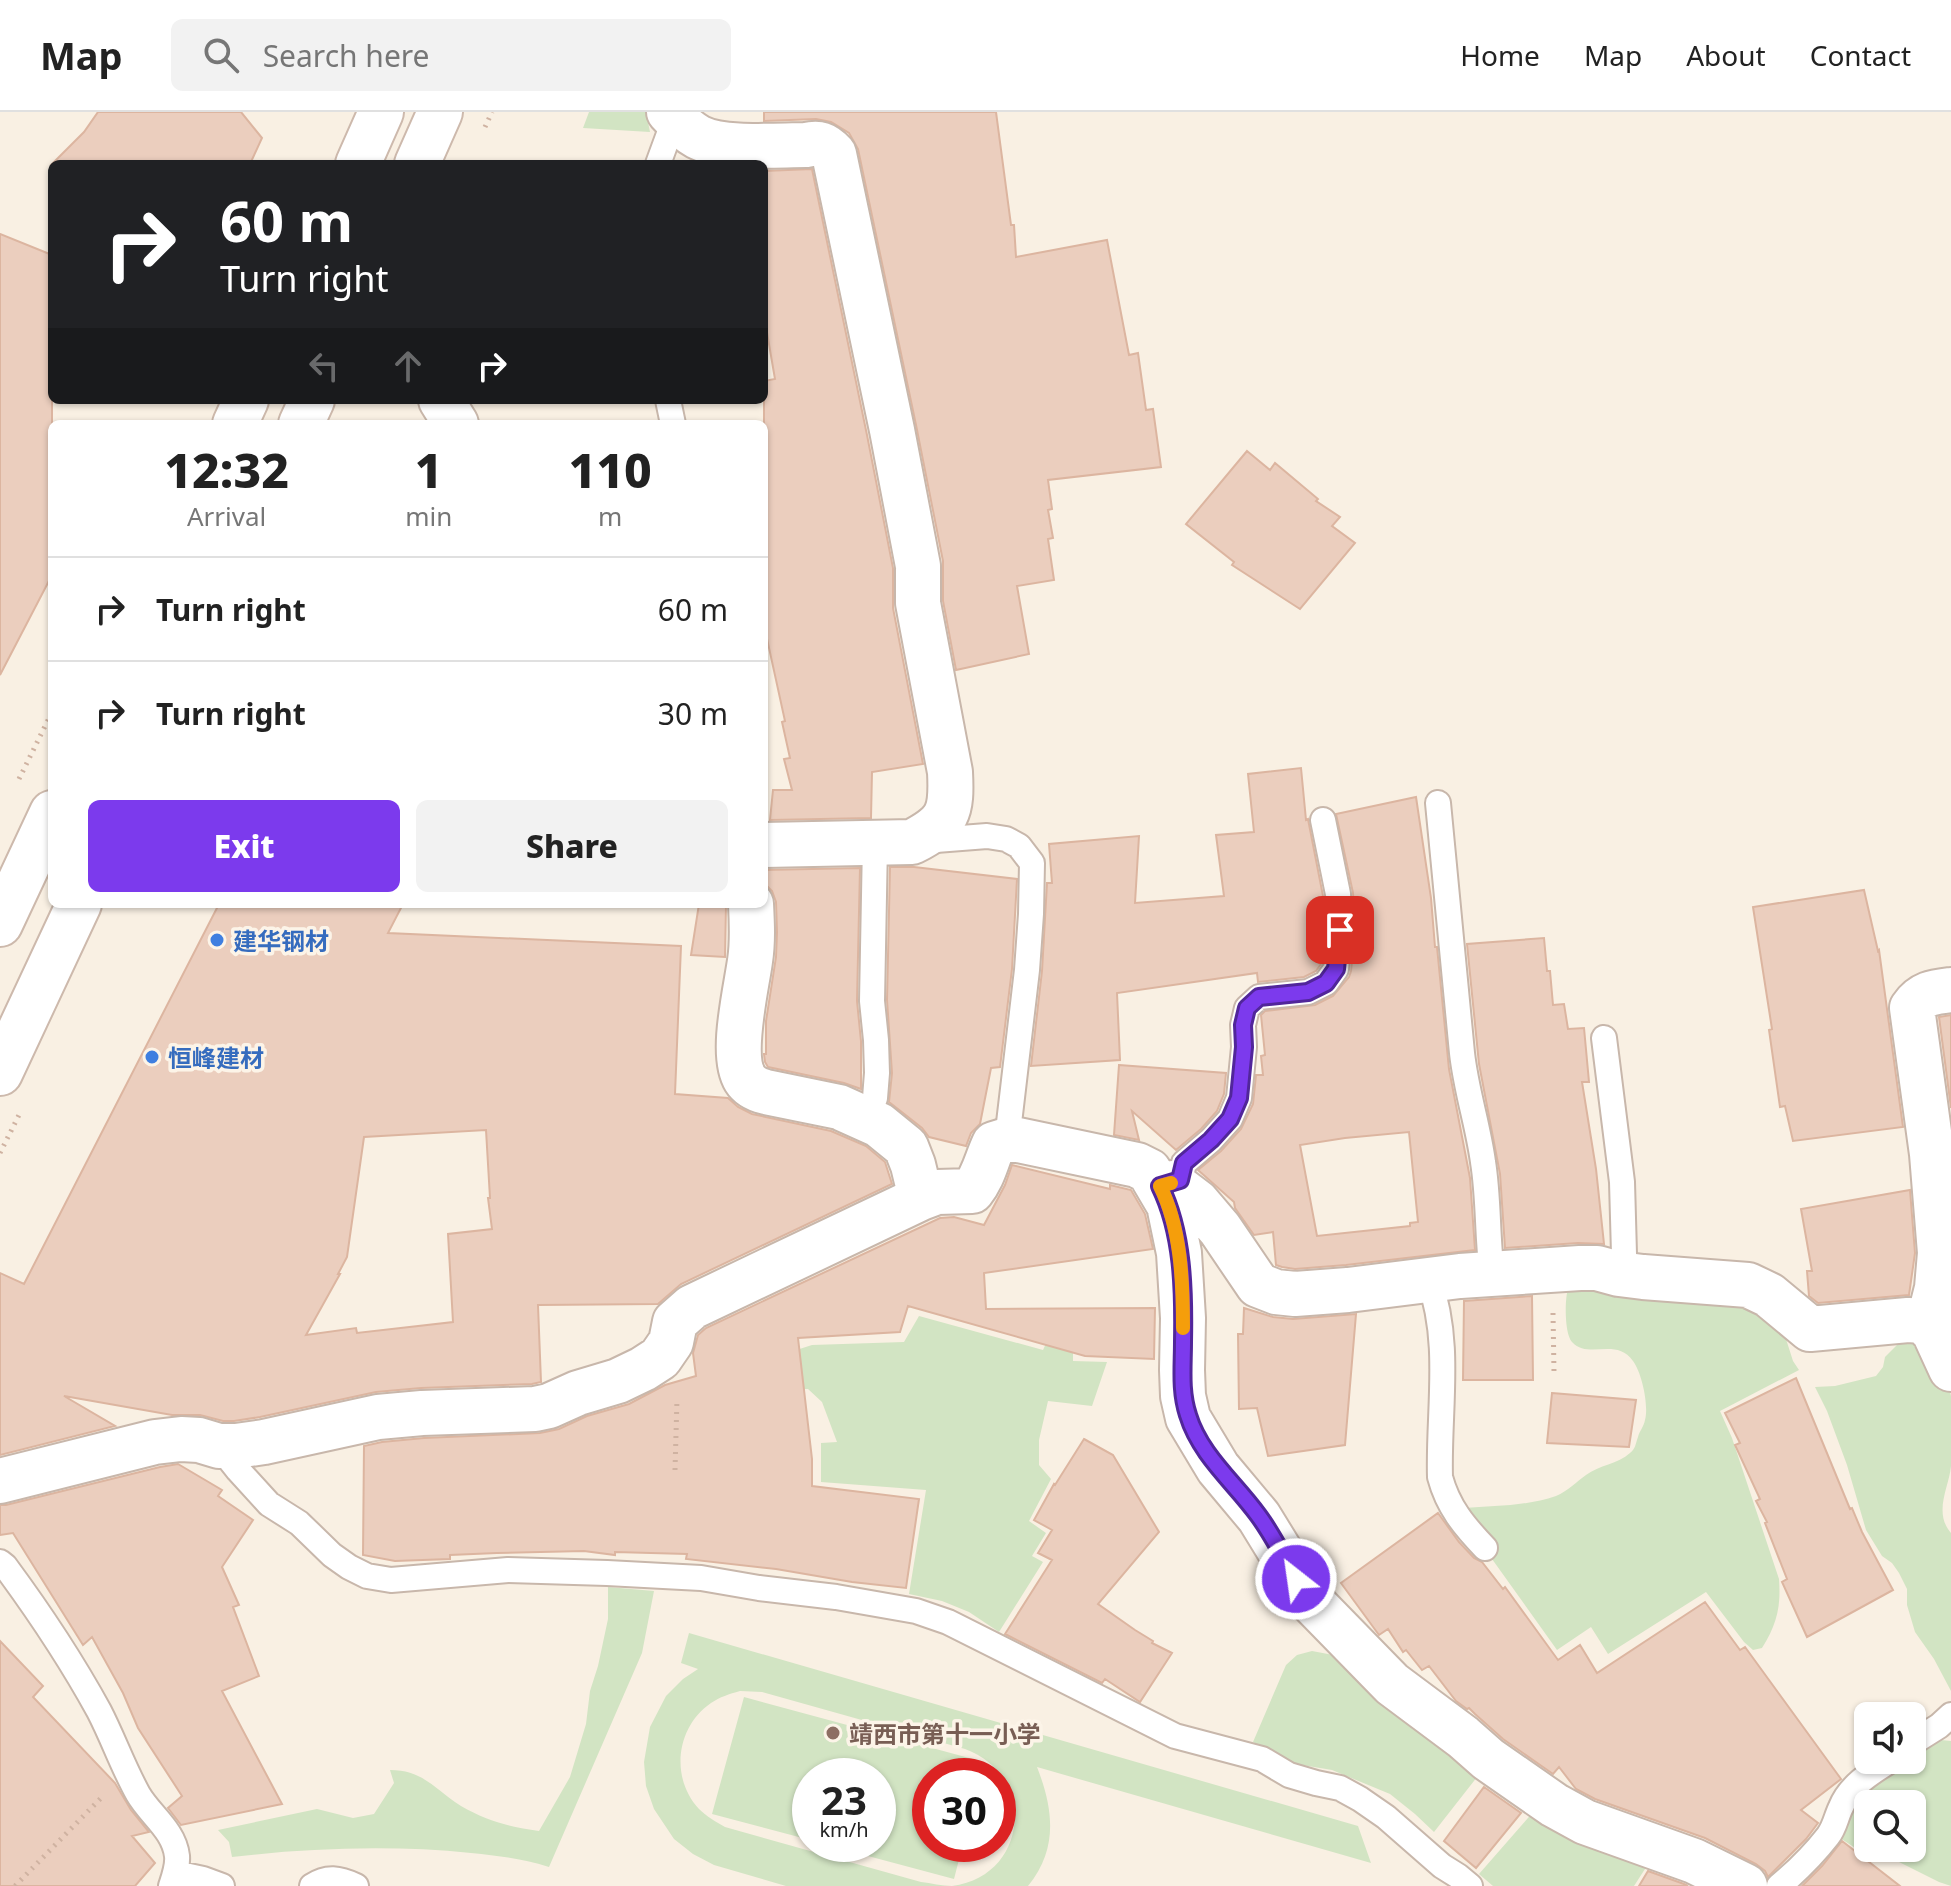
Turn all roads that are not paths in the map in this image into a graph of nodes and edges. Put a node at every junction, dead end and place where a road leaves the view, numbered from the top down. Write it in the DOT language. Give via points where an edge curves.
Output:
graph roads {
  1 [pos="381,112"];
  2 [pos="440,112"];
  3 [pos="673,117"];
  4 [pos="360,160"];
  5 [pos="419,160"];
  6 [pos="659,160"];
  7 [pos="1438,803"];
  8 [pos="1323,820"];
  9 [pos="48,822"];
  10 [pos="893,842"];
  11 [pos="768,845"];
  12 [pos="77,908"];
  13 [pos="751,908"];
  14 [pos="0,924"];
  15 [pos="1951,990"];
  16 [pos="1604,1038"];
  17 [pos="0,1073"];
  18 [pos="867,1118"];
  19 [pos="1007,1140"];
  20 [pos="1166,1184"];
  21 [pos="921,1198"];
  22 [pos="1492,1274"];
  23 [pos="1619,1274"];
  24 [pos="1429,1280"];
  25 [pos="1923,1321"];
  26 [pos="1951,1369"];
  27 [pos="219,1446"];
  28 [pos="0,1481"];
  29 [pos="1485,1548"];
  30 [pos="0,1562"];
  31 [pos="1951,1715"];
  32 [pos="1926,1734"];
  33 [pos="1871,1774"];
  34 [pos="173,1880"];
  35 [pos="222,1886"];
  36 [pos="312,1886"];
  37 [pos="356,1886"];
  38 [pos="1470,1886"];
  39 [pos="1745,1886"];
  40 [pos="1779,1886"];
  1 -- 4 [label="street"];
  2 -- 5 [label="street"];
  3 -- 6 [label="lane"];
  3 -- 10 [label="street" via="698,137 720,145 817,142 834,154 918,566 918,603 950,772 952,798 945,818 927,834"];
  7 -- 22 [label="lane" via="1462,1053 1484,1166"];
  8 -- 20 [label="lane" via="1338,894 1336,969 1326,983 1308,992 1259,997 1247,1008 1239,1098 1230,1119 1184,1163 1180,1180"];
  9 -- 14 [label="street"];
  10 -- 11 [label="street"];
  10 -- 18 [label="lane" via="872,1001 875,1098"];
  10 -- 19 [label="lane" via="987,836 1019,846 1032,863 1027,970"];
  12 -- 17 [label="street"];
  13 -- 18 [label="street" via="751,959 738,1048 746,1081 755,1089"];
  15 -- 25 [label="street" via="1929,993 1912,1008 1940,1253 1937,1288"];
  16 -- 23 [label="lane" via="1623,1195"];
  18 -- 21 [label="street" via="906,1147"];
  19 -- 20 [label="street" via="1137,1165"];
  19 -- 21 [label="street" via="994,1144 972,1191"];
  20 -- 24 [label="street" via="1197,1202 1258,1285 1276,1292"];
  20 -- 39 [label="street" via="1179,1253 1188,1418 1310,1600 1392,1684 1554,1805"];
  21 -- 27 [label="street" via="692,1307 675,1322 660,1358 618,1381 549,1406 378,1417 264,1442"];
  22 -- 23 [label="street" via="1597,1268"];
  22 -- 24 [label="street"];
  23 -- 25 [label="street" via="1748,1285 1810,1329"];
  24 -- 29 [label="lane" via="1437,1303 1442,1361 1440,1477 1452,1509"];
  25 -- 26 [label="street"];
  27 -- 28 [label="street" via="199,1440 155,1442"];
  27 -- 38 [label="lane" via="269,1504 367,1576 391,1580 508,1570 701,1578 904,1609 948,1622 1175,1736 1262,1759 1289,1775 1340,1788 1386,1817"];
  30 -- 34 [label="lane" via="55,1638 98,1709 139,1797 170,1835 177,1856"];
  31 -- 32 [label="lane"];
  33 -- 40 [label="lane" via="1849,1792 1829,1834"];
  34 -- 35 [label="lane" via="203,1879"];
  36 -- 37 [label="lane" via="326,1878"];
}
